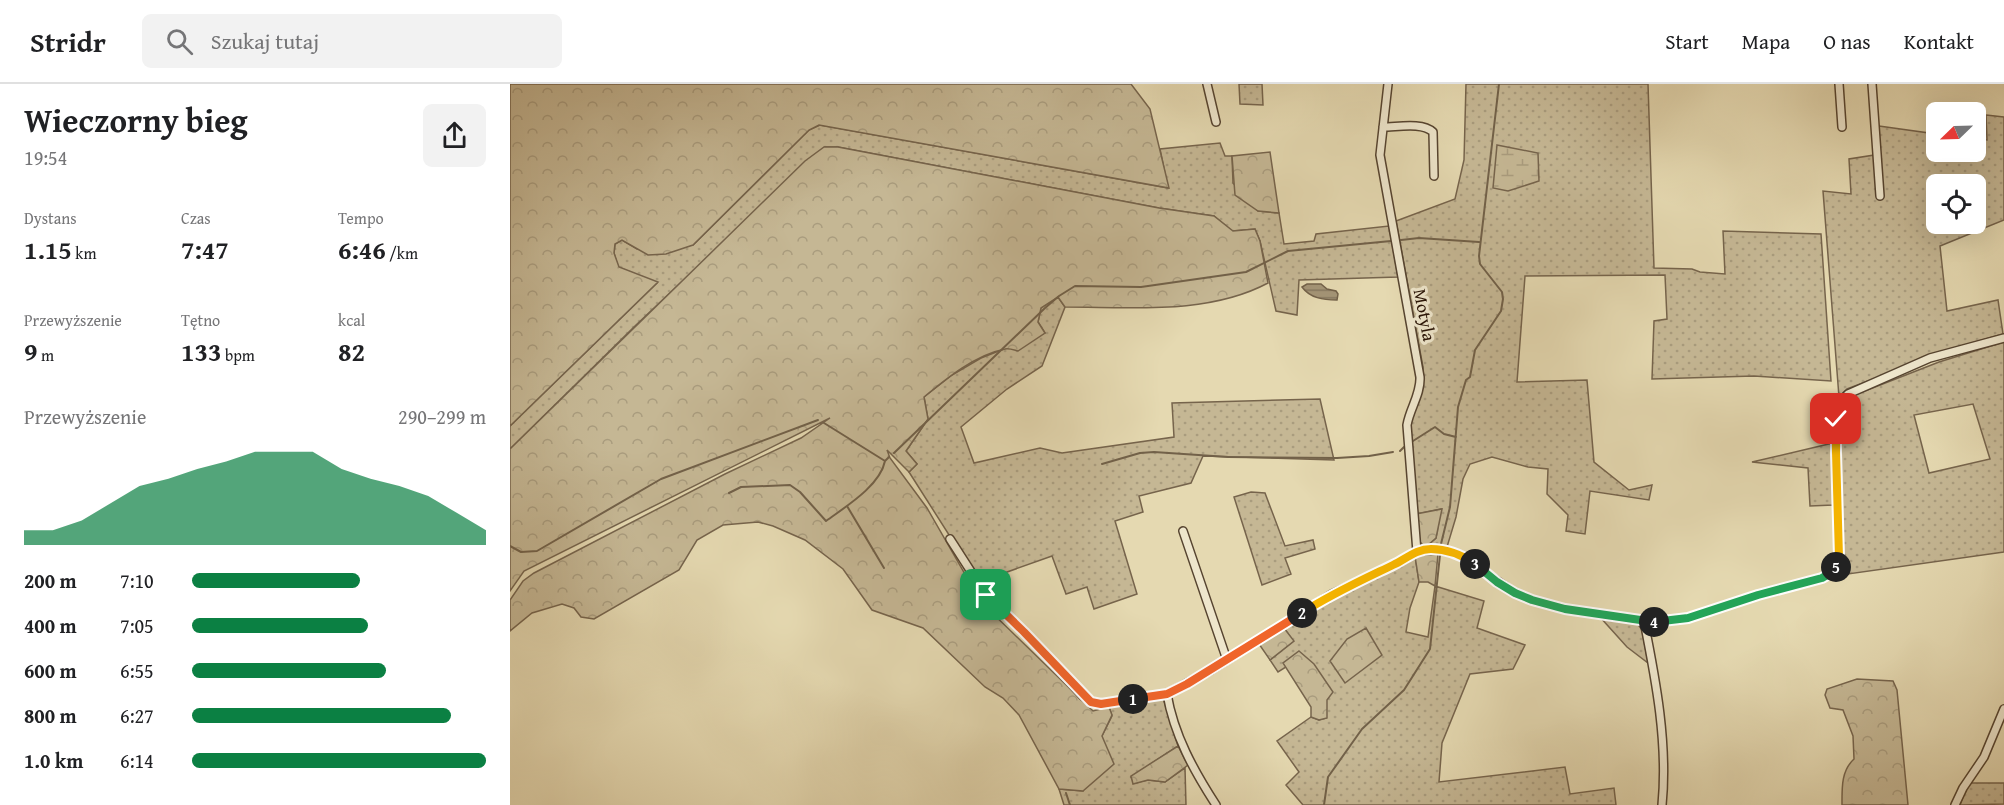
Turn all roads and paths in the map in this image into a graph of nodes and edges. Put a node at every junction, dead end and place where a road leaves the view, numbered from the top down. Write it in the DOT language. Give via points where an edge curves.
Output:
graph roads {
  1 [pos="1207,84"];
  2 [pos="1388,84"];
  3 [pos="1839,84"];
  4 [pos="1872,84"];
  5 [pos="1216,122"];
  6 [pos="1383,127"];
  7 [pos="1842,128"];
  8 [pos="1434,176"];
  9 [pos="1880,196"];
  10 [pos="2004,338"];
  11 [pos="1183,531"];
  12 [pos="950,539"];
  13 [pos="1416,552"];
  14 [pos="1644,621"];
  15 [pos="1227,660"];
  16 [pos="1167,694"];
  17 [pos="2004,709"];
  18 [pos="1216,805"];
  19 [pos="1662,805"];
  20 [pos="1955,805"];
  1 -- 5 [label="street"];
  2 -- 6 [label="street, Motyla"];
  3 -- 7 [label="street"];
  4 -- 9 [label="street"];
  6 -- 8 [label="street" via="1431,129"];
  6 -- 13 [label="street, Motyla" via="1380,155 1420,377 1407,425"];
  10 -- 14 [label="street" via="1930,358 1848,394 1841,401 1836,452 1839,557 1834,571 1688,618"];
  11 -- 15 [label="street"];
  12 -- 16 [label="street" via="986,595 1091,702 1101,704"];
  13 -- 14 [label="street" via="1446,550 1460,555 1506,588 1532,600"];
  13 -- 15 [label="street" via="1332,594"];
  14 -- 19 [label="street" via="1658,691"];
  15 -- 16 [label="street"];
  16 -- 18 [label="street" via="1178,735"];
  17 -- 20 [label="street" via="1984,757"];
}
